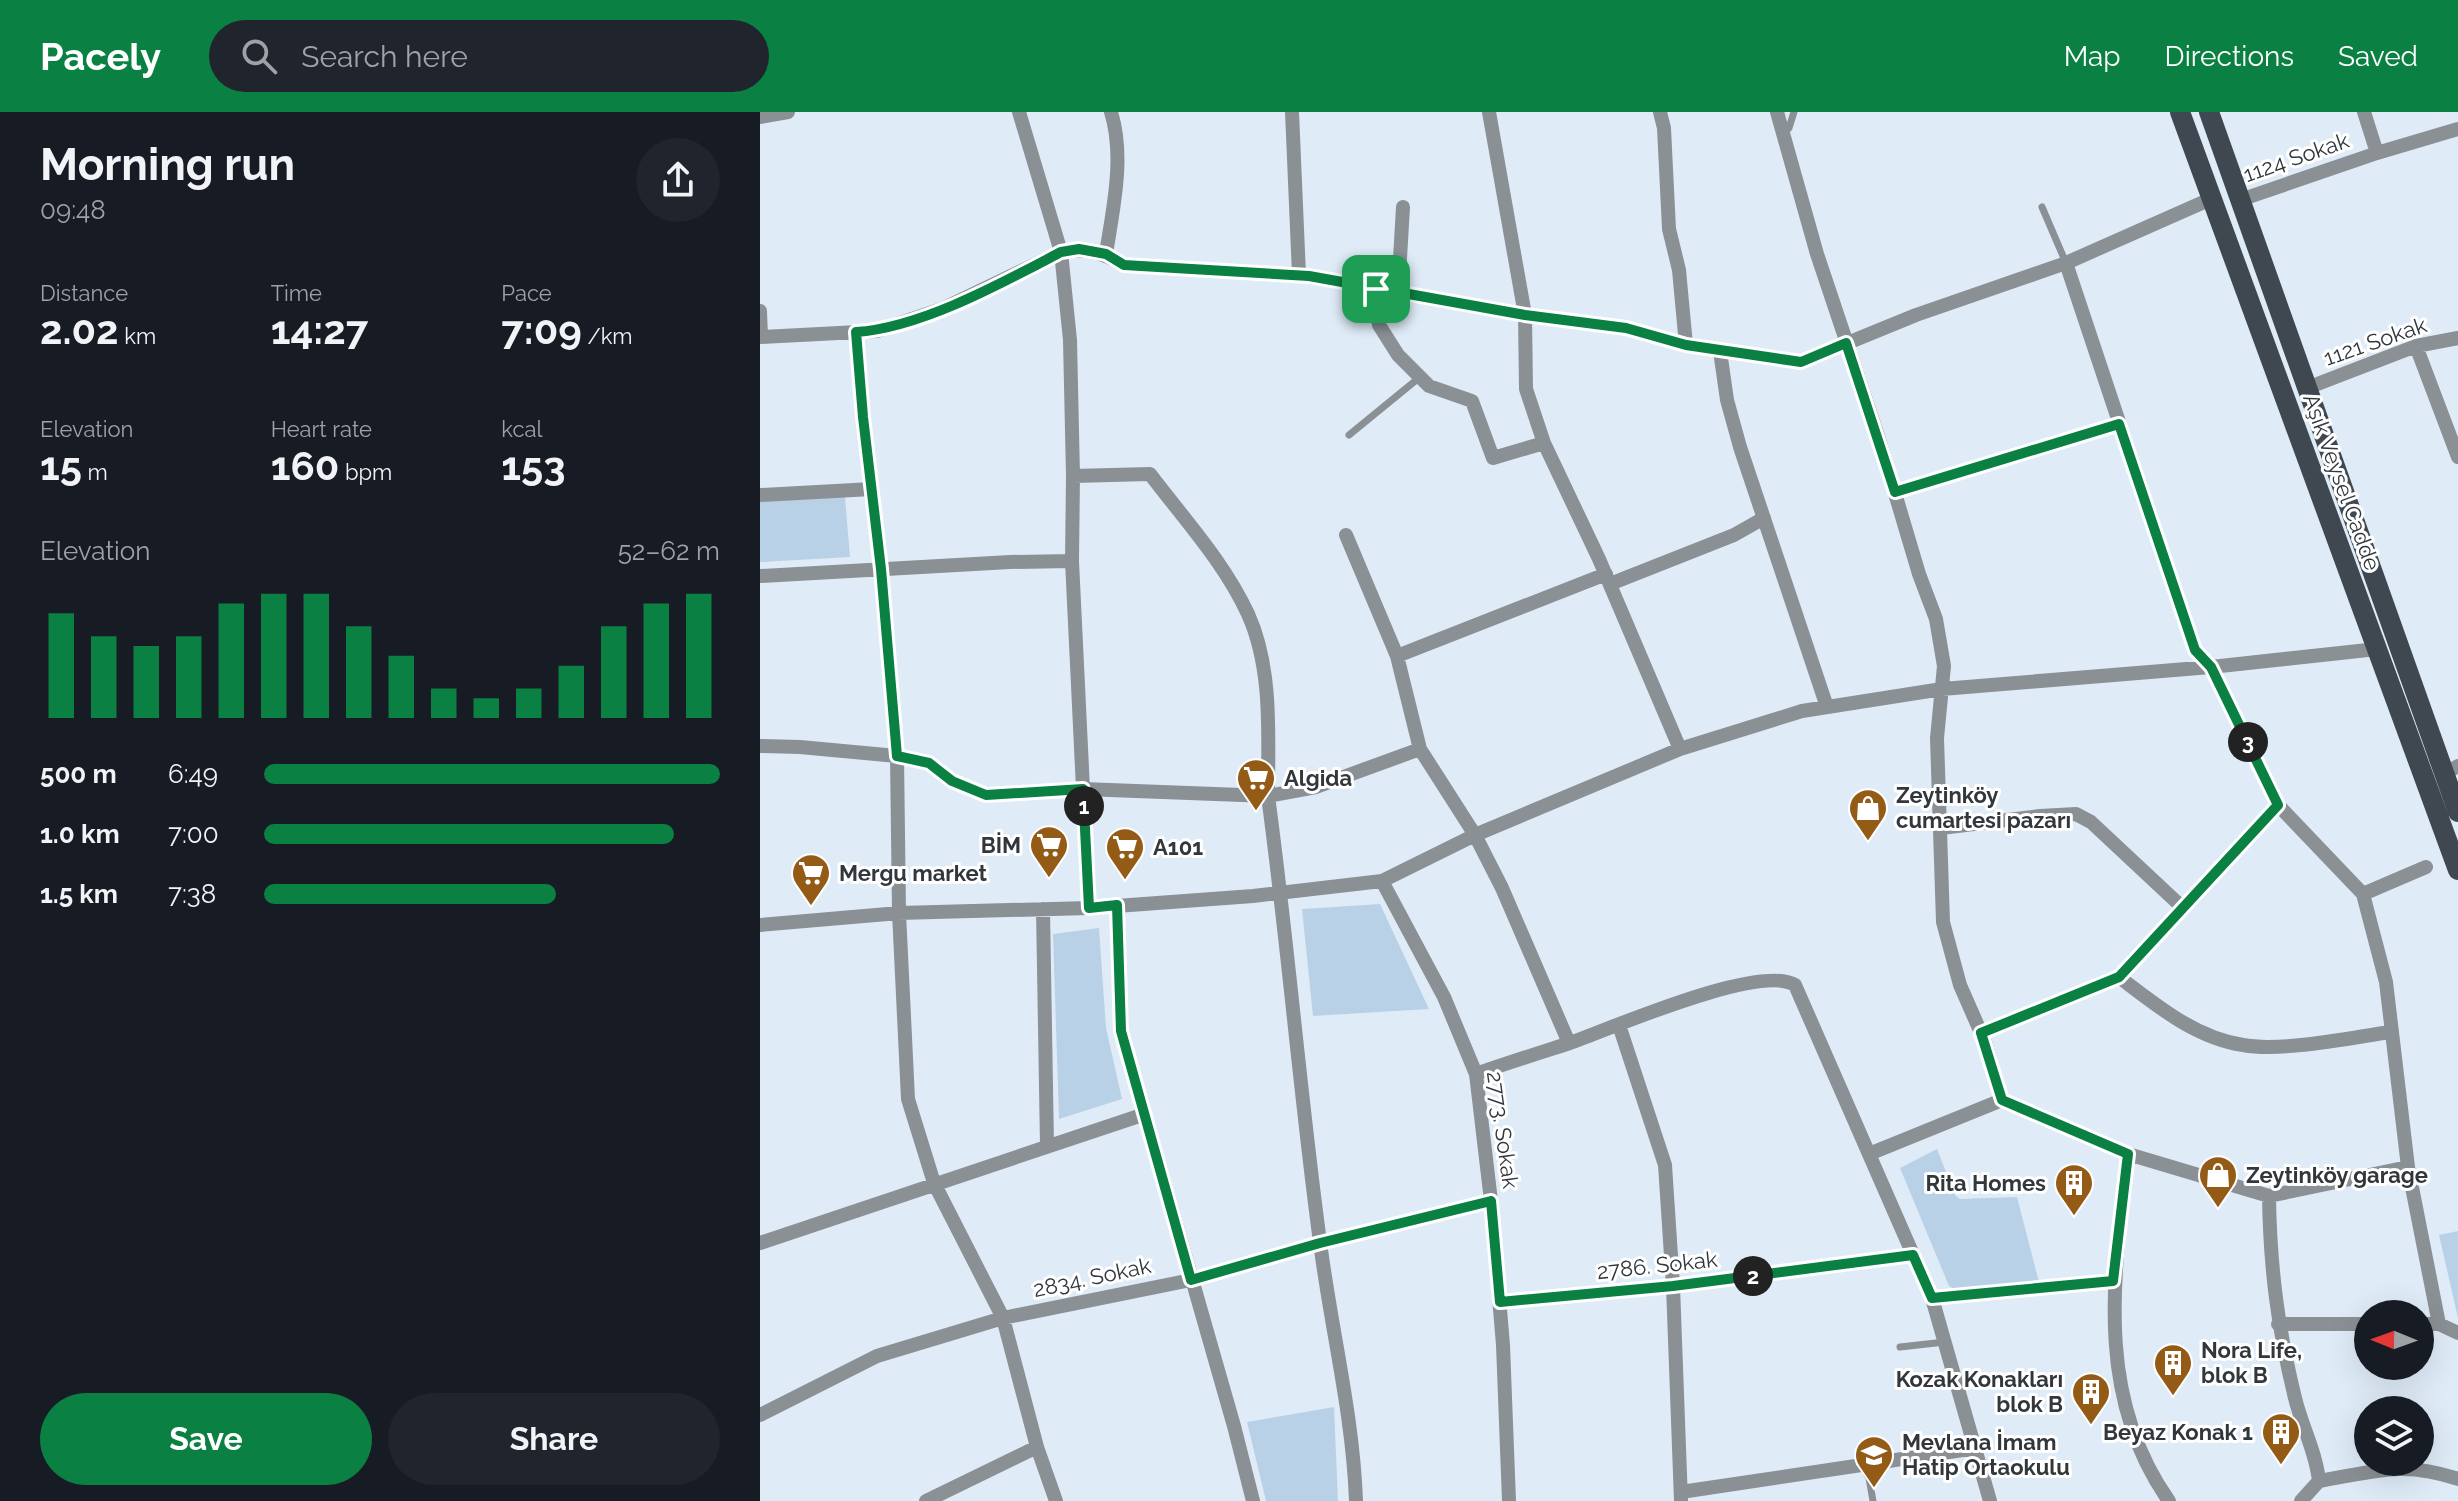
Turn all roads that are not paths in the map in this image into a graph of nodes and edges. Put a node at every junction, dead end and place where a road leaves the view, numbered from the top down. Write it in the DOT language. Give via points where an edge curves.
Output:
graph roads {
  1 [pos="788,112"];
  2 [pos="1019,112"];
  3 [pos="1111,112"];
  4 [pos="1292,112"];
  5 [pos="1489,112"];
  6 [pos="1660,112"];
  7 [pos="1777,112"];
  8 [pos="1794,112"];
  9 [pos="2180,112"];
  10 [pos="2209,112"];
  11 [pos="2364,112"];
  12 [pos="760,117"];
  13 [pos="2458,129"];
  14 [pos="1783,134"];
  15 [pos="2377,153"];
  16 [pos="2213,198"];
  17 [pos="2240,200"];
  18 [pos="1403,207"];
  19 [pos="2042,207"];
  20 [pos="1061,252"];
  21 [pos="1106,254"];
  22 [pos="2066,263"];
  23 [pos="1299,275"];
  24 [pos="1376,289"];
  25 [pos="1398,293"];
  26 [pos="760,311"];
  27 [pos="1525,315"];
  28 [pos="856,332"];
  29 [pos="761,337"];
  30 [pos="2458,338"];
  31 [pos="1846,343"];
  32 [pos="1686,345"];
  33 [pos="2416,346"];
  34 [pos="1720,351"];
  35 [pos="1420,377"];
  36 [pos="2307,388"];
  37 [pos="2119,424"];
  38 [pos="1349,435"];
  39 [pos="1544,443"];
  40 [pos="2458,457"];
  41 [pos="1073,476"];
  42 [pos="872,489"];
  43 [pos="1895,492"];
  44 [pos="760,495"];
  45 [pos="1764,518"];
  46 [pos="1346,535"];
  47 [pos="1072,561"];
  48 [pos="881,569"];
  49 [pos="760,576"];
  50 [pos="1608,579"];
  51 [pos="2377,649"];
  52 [pos="1397,656"];
  53 [pos="2211,667"];
  54 [pos="1942,689"];
  55 [pos="1827,707"];
  56 [pos="760,746"];
  57 [pos="1420,749"];
  58 [pos="1680,749"];
  59 [pos="897,756"];
  60 [pos="2451,770"];
  61 [pos="1083,789"];
  62 [pos="1268,796"];
  63 [pos="2278,805"];
  64 [pos="2458,812"];
  65 [pos="1941,828"];
  66 [pos="1475,835"];
  67 [pos="2426,867"];
  68 [pos="2458,870"];
  69 [pos="1382,881"];
  70 [pos="1281,893"];
  71 [pos="2363,894"];
  72 [pos="1117,905"];
  73 [pos="1089,908"];
  74 [pos="2183,908"];
  75 [pos="1043,909"];
  76 [pos="899,913"];
  77 [pos="760,925"];
  78 [pos="2119,977"];
  79 [pos="1619,1025"];
  80 [pos="2390,1032"];
  81 [pos="1981,1033"];
  82 [pos="1569,1043"];
  83 [pos="1476,1074"];
  84 [pos="2002,1100"];
  85 [pos="1145,1114"];
  86 [pos="1047,1146"];
  87 [pos="1869,1154"];
  88 [pos="2128,1154"];
  89 [pos="2408,1167"];
  90 [pos="934,1183"];
  91 [pos="2269,1196"];
  92 [pos="1491,1201"];
  93 [pos="760,1243"];
  94 [pos="1320,1243"];
  95 [pos="1913,1255"];
  96 [pos="1191,1280"];
  97 [pos="2113,1281"];
  98 [pos="1673,1286"];
  99 [pos="1932,1298"];
  100 [pos="1500,1302"];
  101 [pos="1003,1318"];
  102 [pos="2278,1324"];
  103 [pos="2354,1324"];
  104 [pos="2434,1324"];
  105 [pos="2439,1324"];
  106 [pos="2458,1333"];
  107 [pos="1945,1342"];
  108 [pos="1900,1347"];
  109 [pos="760,1415"];
  110 [pos="1037,1447"];
  111 [pos="1976,1448"];
  112 [pos="1862,1465"];
  113 [pos="2458,1479"];
  114 [pos="2319,1481"];
  115 [pos="1681,1496"];
  116 [pos="926,1501"];
  117 [pos="1056,1501"];
  118 [pos="1253,1501"];
  119 [pos="1356,1501"];
  120 [pos="1509,1501"];
  121 [pos="1873,1501"];
  122 [pos="1990,1501"];
  123 [pos="2169,1501"];
  124 [pos="2301,1501"];
  1 -- 12 [label="street"];
  2 -- 20 [label="street"];
  3 -- 21 [label="street" via="1118,134"];
  4 -- 23 [label="street"];
  5 -- 27 [label="street"];
  6 -- 32 [label="street" via="1669,229"];
  7 -- 14 [label="street"];
  8 -- 14 [label="lane"];
  9 -- 16 [label="main road, Aşık Veysel Cadde"];
  10 -- 17 [label="main road, Aşık Veysel Cadde"];
  11 -- 15 [label="street"];
  13 -- 15 [label="street, 1124 Sokak"];
  14 -- 31 [label="street"];
  15 -- 17 [label="street, 1124 Sokak"];
  16 -- 22 [label="street"];
  16 -- 51 [label="main road, Aşık Veysel Cadde"];
  17 -- 36 [label="main road, Aşık Veysel Cadde"];
  18 -- 25 [label="street"];
  19 -- 22 [label="lane"];
  20 -- 21 [label="street"];
  20 -- 28 [label="street" via="942,309 877,331"];
  20 -- 41 [label="street" via="1070,340"];
  21 -- 23 [label="street" via="1124,265"];
  22 -- 31 [label="street"];
  22 -- 37 [label="street"];
  23 -- 24 [label="street"];
  24 -- 25 [label="street"];
  24 -- 35 [label="street" via="1379,325"];
  25 -- 27 [label="street"];
  26 -- 29 [label="street"];
  27 -- 32 [label="street" via="1626,328"];
  27 -- 39 [label="street" via="1526,389"];
  28 -- 29 [label="street"];
  28 -- 42 [label="street"];
  30 -- 33 [label="street, 1121 Sokak"];
  31 -- 34 [label="street" via="1801,362"];
  31 -- 43 [label="street"];
  32 -- 34 [label="street"];
  33 -- 36 [label="street, 1121 Sokak"];
  33 -- 40 [label="street"];
  34 -- 45 [label="street" via="1727,400"];
  35 -- 38 [label="lane"];
  35 -- 39 [label="street" via="1429,386 1472,401 1493,458"];
  36 -- 60 [label="main road, Aşık Veysel Cadde"];
  37 -- 43 [label="street"];
  37 -- 53 [label="street" via="2195,650"];
  39 -- 50 [label="street"];
  41 -- 47 [label="street"];
  41 -- 62 [label="street" via="1150,474 1224,571 1249,615 1259,650 1268,715"];
  42 -- 44 [label="street"];
  42 -- 48 [label="street"];
  43 -- 54 [label="street" via="1936,619"];
  45 -- 50 [label="street" via="1734,535"];
  45 -- 55 [label="street"];
  46 -- 52 [label="street"];
  47 -- 48 [label="street"];
  47 -- 61 [label="street"];
  48 -- 49 [label="street"];
  48 -- 59 [label="street"];
  50 -- 52 [label="street"];
  50 -- 58 [label="street"];
  51 -- 53 [label="street"];
  51 -- 68 [label="main road, Aşık Veysel Cadde"];
  52 -- 57 [label="street"];
  53 -- 54 [label="street"];
  53 -- 63 [label="street"];
  54 -- 55 [label="street"];
  54 -- 65 [label="street" via="1937,738"];
  55 -- 58 [label="street"];
  56 -- 59 [label="street"];
  57 -- 62 [label="street" via="1316,787"];
  57 -- 66 [label="street"];
  58 -- 66 [label="street"];
  59 -- 61 [label="street" via="929,763 952,781 986,795"];
  59 -- 76 [label="street"];
  60 -- 64 [label="main road, Aşık Veysel Cadde"];
  61 -- 62 [label="street"];
  61 -- 73 [label="street"];
  62 -- 70 [label="street"];
  63 -- 71 [label="street"];
  63 -- 74 [label="street"];
  65 -- 74 [label="street" via="2076,814"];
  65 -- 81 [label="street" via="1943,922 1960,985"];
  66 -- 69 [label="street"];
  66 -- 82 [label="street"];
  67 -- 71 [label="street"];
  69 -- 70 [label="street"];
  69 -- 83 [label="street, 2773. Sokak" via="1444,997"];
  70 -- 72 [label="street"];
  70 -- 94 [label="street"];
  71 -- 80 [label="street" via="2386,982"];
  72 -- 73 [label="street"];
  72 -- 85 [label="street" via="1121,1031"];
  73 -- 75 [label="street"];
  74 -- 78 [label="street"];
  75 -- 76 [label="street"];
  75 -- 86 [label="street"];
  76 -- 77 [label="street"];
  76 -- 90 [label="street" via="908,1099"];
  78 -- 80 [label="street" via="2169,1015 2217,1039 2245,1046"];
  78 -- 81 [label="street"];
  79 -- 82 [label="street"];
  79 -- 87 [label="street" via="1731,987 1788,980 1795,985"];
  79 -- 98 [label="street" via="1665,1165"];
  80 -- 89 [label="street"];
  81 -- 84 [label="street"];
  82 -- 83 [label="street"];
  83 -- 92 [label="street, 2773. Sokak"];
  84 -- 87 [label="street"];
  84 -- 88 [label="street"];
  85 -- 86 [label="street"];
  85 -- 96 [label="street"];
  86 -- 90 [label="street"];
  87 -- 95 [label="street"];
  88 -- 91 [label="street"];
  88 -- 97 [label="street"];
  89 -- 91 [label="street"];
  89 -- 105 [label="street"];
  90 -- 93 [label="street"];
  90 -- 101 [label="street"];
  91 -- 102 [label="street"];
  92 -- 94 [label="street, 2834. Sokak"];
  92 -- 100 [label="street, 2773. Sokak"];
  94 -- 96 [label="street, 2834. Sokak"];
  94 -- 119 [label="street" via="1354,1457"];
  95 -- 98 [label="street, 2786. Sokak"];
  95 -- 99 [label="street"];
  96 -- 101 [label="street, 2834. Sokak"];
  96 -- 118 [label="street"];
  97 -- 99 [label="street"];
  97 -- 123 [label="street" via="2118,1377 2149,1473"];
  98 -- 100 [label="street, 2786. Sokak"];
  98 -- 115 [label="street"];
  99 -- 107 [label="street"];
  100 -- 120 [label="street, 2773. Sokak"];
  101 -- 109 [label="street, 2834. Sokak" via="877,1356"];
  101 -- 110 [label="street"];
  102 -- 103 [label="street"];
  102 -- 114 [label="street"];
  104 -- 105 [label="street"];
  105 -- 106 [label="street"];
  107 -- 108 [label="lane"];
  107 -- 111 [label="street"];
  110 -- 116 [label="street"];
  110 -- 117 [label="street"];
  111 -- 112 [label="street"];
  111 -- 122 [label="street"];
  112 -- 115 [label="street"];
  112 -- 121 [label="lane"];
  113 -- 114 [label="street" via="2401,1467"];
  114 -- 124 [label="street"];
}
